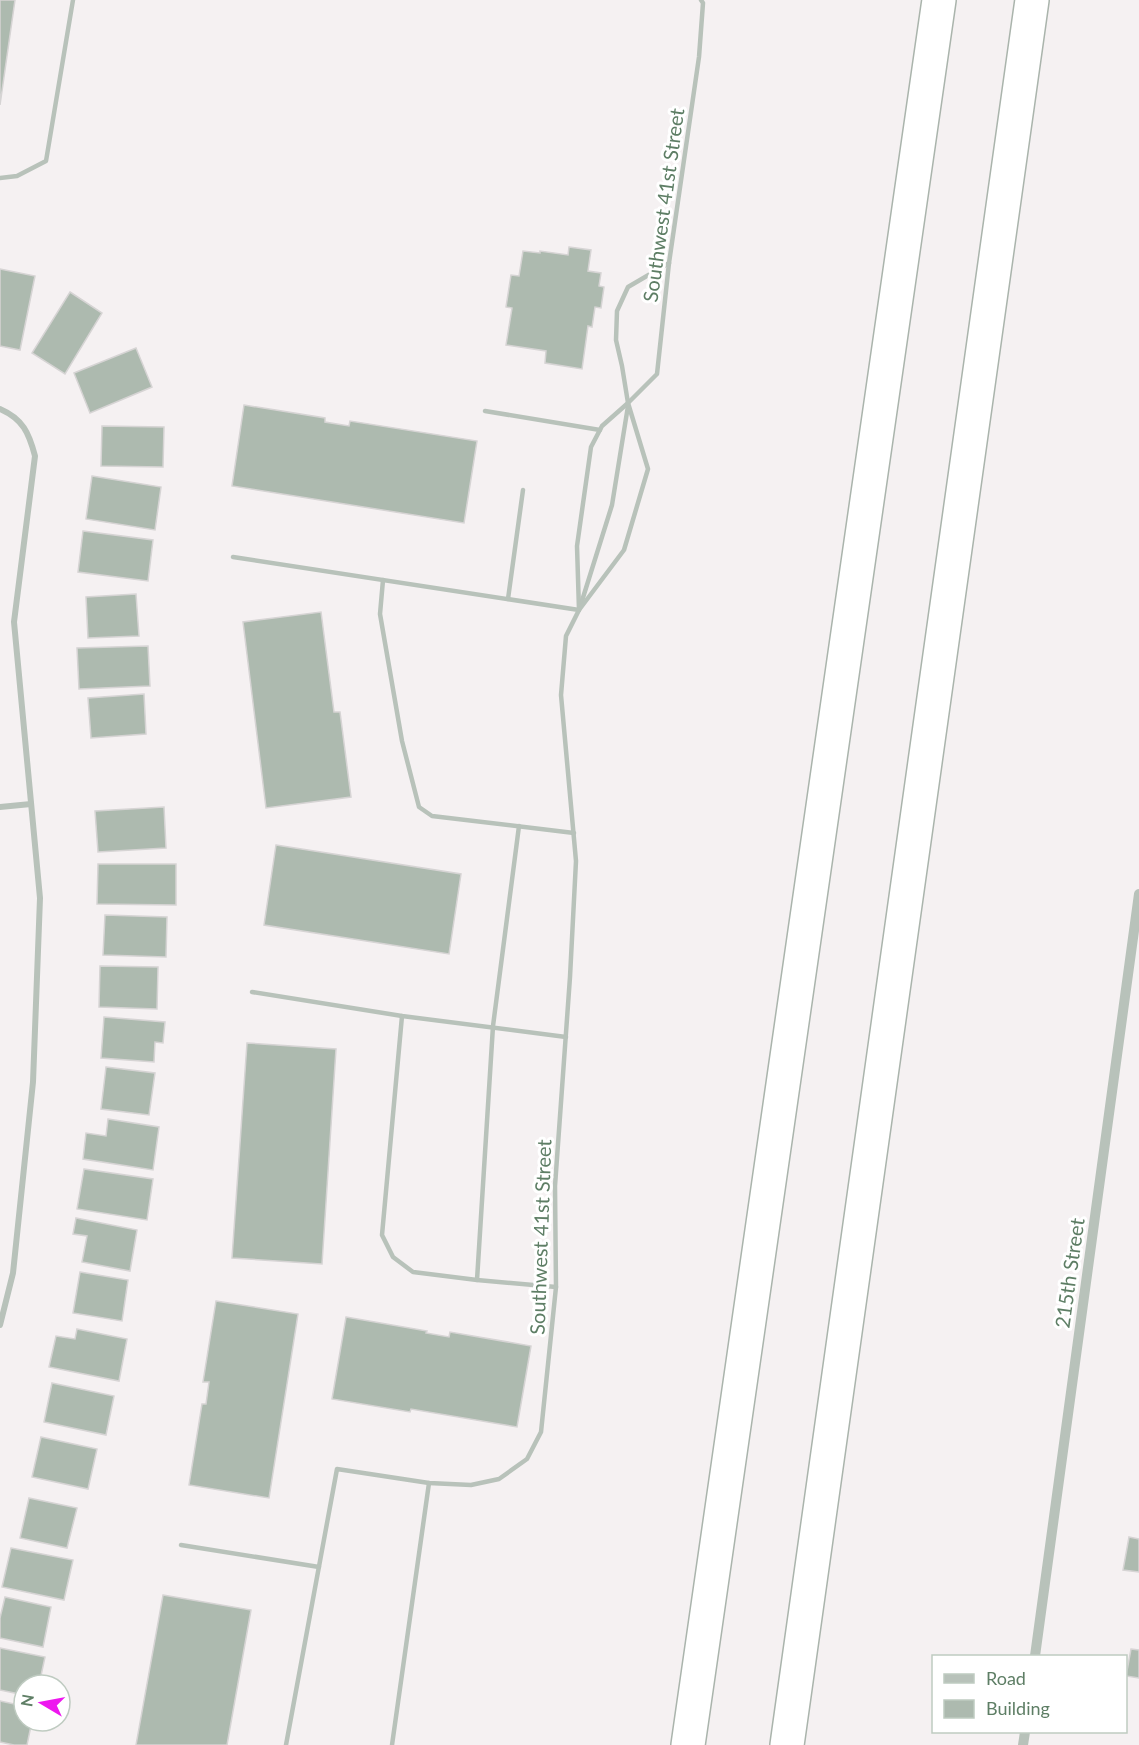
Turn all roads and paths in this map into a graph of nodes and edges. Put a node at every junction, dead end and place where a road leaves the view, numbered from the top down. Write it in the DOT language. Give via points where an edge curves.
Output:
graph roads {
  1 [pos="73,0"];
  2 [pos="700,0"];
  3 [pos="939,0"];
  4 [pos="1032,0"];
  5 [pos="0,178"];
  6 [pos="669,262"];
  7 [pos="628,403"];
  8 [pos="0,409"];
  9 [pos="485,411"];
  10 [pos="600,430"];
  11 [pos="523,490"];
  12 [pos="233,557"];
  13 [pos="383,580"];
  14 [pos="508,599"];
  15 [pos="579,610"];
  16 [pos="31,804"];
  17 [pos="0,807"];
  18 [pos="519,826"];
  19 [pos="574,833"];
  20 [pos="1139,894"];
  21 [pos="252,992"];
  22 [pos="402,1016"];
  23 [pos="493,1026"];
  24 [pos="566,1037"];
  25 [pos="477,1280"];
  26 [pos="556,1287"];
  27 [pos="0,1325"];
  28 [pos="429,1484"];
  29 [pos="181,1545"];
  30 [pos="319,1567"];
  31 [pos="1035,1655"];
  32 [pos="286,1745"];
  33 [pos="392,1745"];
  34 [pos="688,1745"];
  35 [pos="787,1745"];
  1 -- 5 [label="lane" via="46,161 17,176"];
  2 -- 6 [label="lane, Southwest 41st Street" via="703,3 699,57"];
  3 -- 34 [label="highway"];
  4 -- 35 [label="highway"];
  6 -- 7 [label="lane, Southwest 41st Street" via="657,374"];
  6 -- 7 [label="lane" via="628,287 617,311 616,340"];
  7 -- 10 [label="lane, Southwest 41st Street"];
  7 -- 15 [label="lane, Southwest 41st Street" via="612,505"];
  7 -- 15 [label="lane, Southwest 41st Street" via="648,469 624,550"];
  8 -- 16 [label="street" via="13,414 29,434 35,456 14,622"];
  9 -- 10 [label="lane"];
  10 -- 15 [label="lane, Southwest 41st Street" via="591,447 578,546"];
  11 -- 14 [label="lane"];
  12 -- 13 [label="lane"];
  13 -- 14 [label="lane"];
  13 -- 18 [label="lane" via="380,614 402,741 419,807 432,816"];
  14 -- 15 [label="lane"];
  15 -- 19 [label="lane, Southwest 41st Street" via="566,636 561,695"];
  16 -- 17 [label="street"];
  16 -- 27 [label="street" via="40,898 33,1082 13,1273"];
  18 -- 19 [label="lane"];
  18 -- 23 [label="lane"];
  19 -- 24 [label="lane, Southwest 41st Street" via="576,861"];
  20 -- 31 [label="street, 215th Street"];
  21 -- 22 [label="lane"];
  22 -- 23 [label="lane"];
  22 -- 25 [label="lane" via="382,1235 393,1257 413,1272"];
  23 -- 24 [label="lane"];
  23 -- 25 [label="lane"];
  24 -- 26 [label="lane, Southwest 41st Street" via="555,1186"];
  25 -- 26 [label="lane"];
  26 -- 28 [label="lane, Southwest 41st Street" via="541,1432 527,1459 499,1479 471,1485"];
  28 -- 30 [label="lane, Southwest 41st Street" via="337,1469"];
  28 -- 33 [label="lane"];
  29 -- 30 [label="lane"];
  30 -- 32 [label="lane, Southwest 41st Street"];
}
